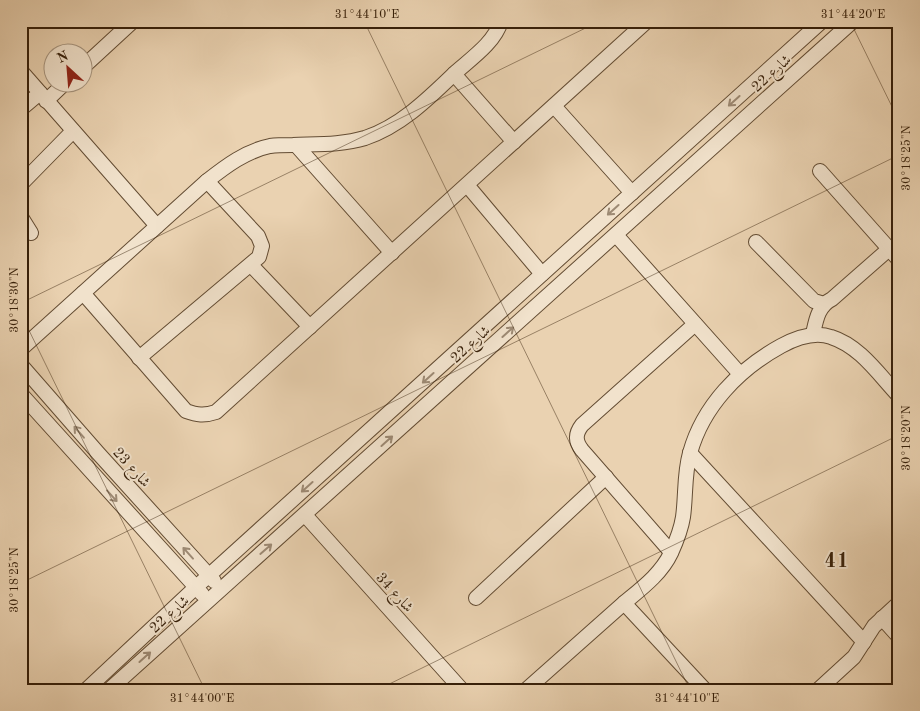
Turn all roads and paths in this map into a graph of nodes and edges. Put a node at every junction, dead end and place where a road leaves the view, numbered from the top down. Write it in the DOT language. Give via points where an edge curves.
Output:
graph roads {
  1 [pos="133,21"];
  2 [pos="501,21"];
  3 [pos="647,21"];
  4 [pos="822,21"];
  5 [pos="853,21"];
  6 [pos="92,59"];
  7 [pos="21,71"];
  8 [pos="454,74"];
  9 [pos="51,92"];
  10 [pos="43,97"];
  11 [pos="554,106"];
  12 [pos="21,109"];
  13 [pos="72,131"];
  14 [pos="514,142"];
  15 [pos="296,145"];
  16 [pos="820,171"];
  17 [pos="207,180"];
  18 [pos="21,184"];
  19 [pos="467,185"];
  20 [pos="632,193"];
  21 [pos="21,217"];
  22 [pos="157,226"];
  23 [pos="31,233"];
  24 [pos="616,235"];
  25 [pos="756,242"];
  26 [pos="889,250"];
  27 [pos="392,253"];
  28 [pos="899,260"];
  29 [pos="251,265"];
  30 [pos="542,274"];
  31 [pos="83,293"];
  32 [pos="824,304"];
  33 [pos="695,324"];
  34 [pos="310,327"];
  35 [pos="812,334"];
  36 [pos="21,349"];
  37 [pos="139,358"];
  38 [pos="21,365"];
  39 [pos="740,374"];
  40 [pos="21,394"];
  41 [pos="899,396"];
  42 [pos="690,454"];
  43 [pos="606,477"];
  44 [pos="305,515"];
  45 [pos="671,552"];
  46 [pos="209,576"];
  47 [pos="196,588"];
  48 [pos="221,589"];
  49 [pos="476,598"];
  50 [pos="208,600"];
  51 [pos="624,603"];
  52 [pos="899,603"];
  53 [pos="882,618"];
  54 [pos="899,636"];
  55 [pos="864,642"];
  56 [pos="86,690"];
  57 [pos="109,690"];
  58 [pos="462,690"];
  59 [pos="526,690"];
  60 [pos="705,690"];
  61 [pos="818,690"];
  1 -- 6 [label="street"];
  2 -- 8 [label="street" via="484,46"];
  3 -- 11 [label="street"];
  4 -- 20 [label="street, شارع 22, one-way"];
  5 -- 24 [label="street, شارع 22"];
  7 -- 10 [label="street"];
  8 -- 14 [label="street"];
  8 -- 15 [label="street" via="403,120 384,131 362,138"];
  9 -- 10 [label="street"];
  10 -- 12 [label="street"];
  10 -- 13 [label="street"];
  11 -- 14 [label="street"];
  11 -- 20 [label="street"];
  13 -- 18 [label="street"];
  13 -- 22 [label="street"];
  14 -- 19 [label="street"];
  15 -- 17 [label="street" via="271,146 248,154"];
  15 -- 27 [label="street"];
  16 -- 26 [label="street"];
  17 -- 22 [label="street"];
  17 -- 29 [label="street" via="258,236 262,246 259,257"];
  19 -- 27 [label="street"];
  19 -- 30 [label="street"];
  20 -- 30 [label="street, شارع 22, one-way"];
  21 -- 23 [label="street"];
  22 -- 31 [label="street"];
  24 -- 33 [label="street"];
  44 -- 24 [label="street, شارع 22, one-way"];
  25 -- 32 [label="street" via="814,301"];
  26 -- 28 [label="street"];
  26 -- 32 [label="street"];
  27 -- 34 [label="street"];
  29 -- 34 [label="street"];
  29 -- 37 [label="street"];
  30 -- 46 [label="street, شارع 22, one-way"];
  31 -- 36 [label="street"];
  31 -- 37 [label="street"];
  32 -- 35 [label="street"];
  33 -- 39 [label="street"];
  33 -- 43 [label="street" via="578,430 578,444"];
  34 -- 37 [label="street" via="216,412 206,415 186,411"];
  35 -- 39 [label="street" via="781,346"];
  35 -- 41 [label="street" via="844,342"];
  46 -- 38 [label="street, شارع 23, one-way"];
  39 -- 42 [label="street" via="706,416"];
  40 -- 47 [label="street, one-way"];
  42 -- 45 [label="street" via="683,520"];
  42 -- 55 [label="street"];
  43 -- 45 [label="street"];
  43 -- 49 [label="street"];
  48 -- 44 [label="street, شارع 22, one-way"];
  44 -- 58 [label="street, شارع 34"];
  45 -- 51 [label="street" via="664,566"];
  46 -- 47 [label="street, شارع 22"];
  46 -- 48 [label="street, شارع 23"];
  47 -- 50 [label="street"];
  47 -- 56 [label="street, شارع 22"];
  48 -- 50 [label="street, شارع 22"];
  57 -- 50 [label="street, شارع 22, one-way"];
  51 -- 59 [label="street"];
  51 -- 60 [label="street"];
  52 -- 53 [label="street"];
  53 -- 54 [label="street"];
  53 -- 55 [label="street"];
  55 -- 61 [label="street" via="854,657"];
}
